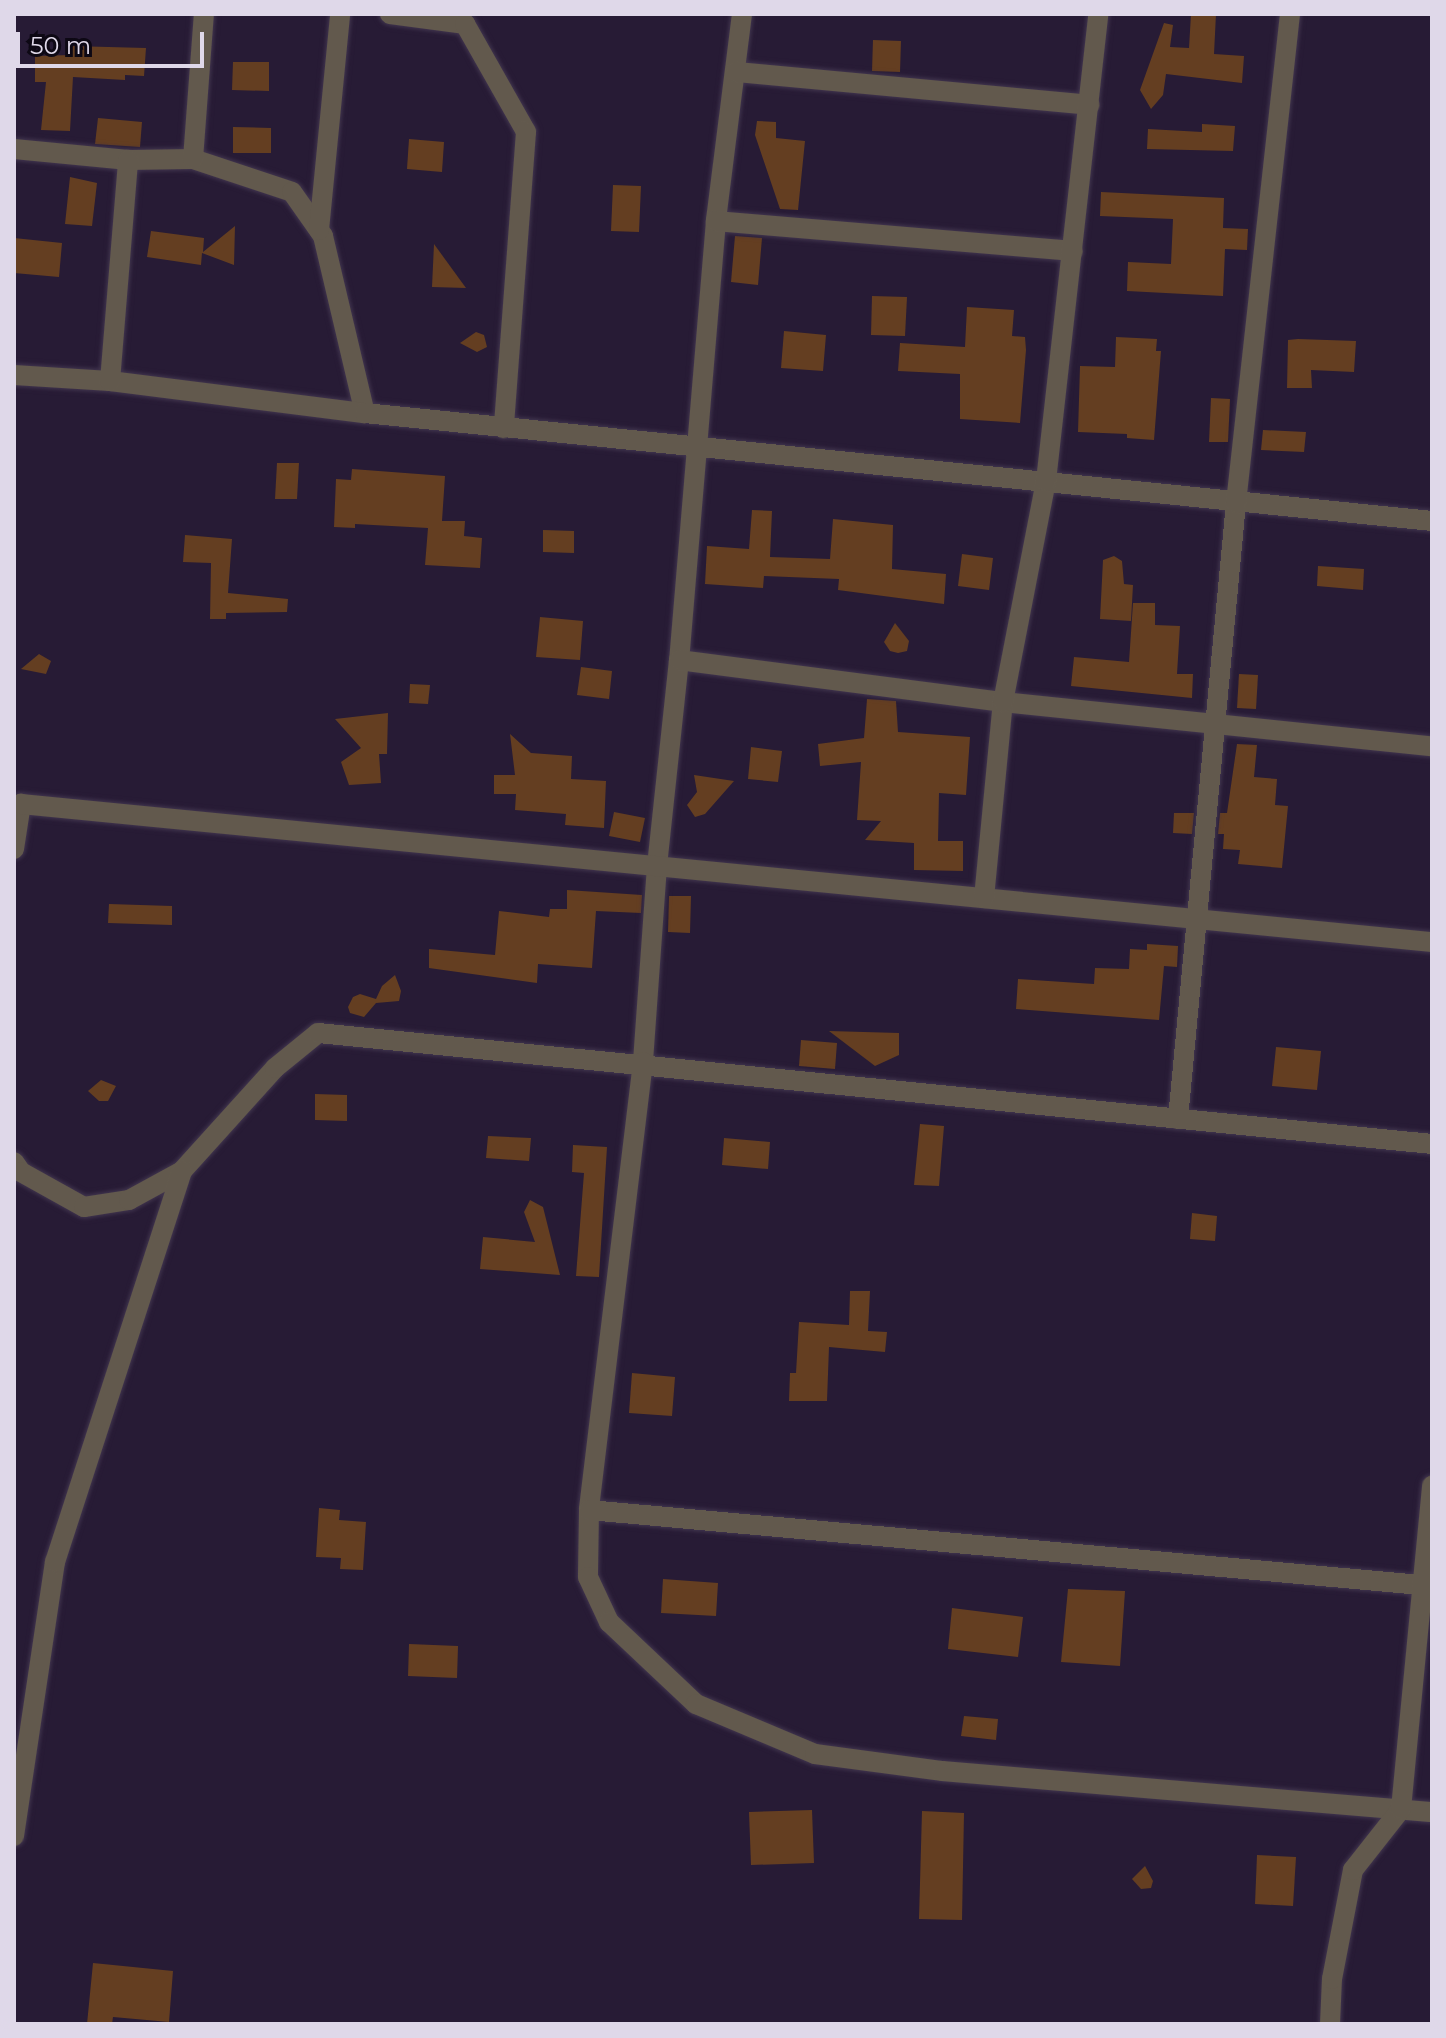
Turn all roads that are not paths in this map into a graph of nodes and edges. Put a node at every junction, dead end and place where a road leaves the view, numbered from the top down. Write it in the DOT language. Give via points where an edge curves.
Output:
graph roads {
  1 [pos="204,14"];
  2 [pos="340,14"];
  3 [pos="390,14"];
  4 [pos="742,14"];
  5 [pos="1098,14"];
  6 [pos="1290,14"];
  7 [pos="736,72"];
  8 [pos="1089,105"];
  9 [pos="14,149"];
  10 [pos="193,159"];
  11 [pos="128,160"];
  12 [pos="716,221"];
  13 [pos="319,230"];
  14 [pos="1073,251"];
  15 [pos="14,375"];
  16 [pos="110,381"];
  17 [pos="365,413"];
  18 [pos="504,428"];
  19 [pos="696,447"];
  20 [pos="1046,481"];
  21 [pos="1236,503"];
  22 [pos="1432,521"];
  23 [pos="679,660"];
  24 [pos="1003,702"];
  25 [pos="1215,725"];
  26 [pos="1432,746"];
  27 [pos="14,849"];
  28 [pos="657,866"];
  29 [pos="984,898"];
  30 [pos="1200,919"];
  31 [pos="1432,942"];
  32 [pos="643,1062"];
  33 [pos="1178,1119"];
  34 [pos="1432,1144"];
  35 [pos="14,1162"];
  36 [pos="182,1171"];
  37 [pos="1432,1485"];
  38 [pos="589,1510"];
  39 [pos="1427,1586"];
  40 [pos="1401,1809"];
  41 [pos="1432,1812"];
  42 [pos="14,1836"];
  43 [pos="1330,2024"];
  1 -- 10 [label="street"];
  2 -- 13 [label="street"];
  3 -- 18 [label="street" via="465,24 526,132"];
  4 -- 7 [label="street"];
  5 -- 8 [label="street"];
  6 -- 21 [label="street"];
  7 -- 8 [label="street"];
  7 -- 12 [label="street"];
  8 -- 14 [label="street"];
  9 -- 11 [label="street"];
  10 -- 11 [label="street"];
  10 -- 13 [label="street" via="292,192"];
  11 -- 16 [label="street"];
  12 -- 14 [label="street"];
  12 -- 19 [label="street"];
  13 -- 17 [label="street"];
  14 -- 20 [label="street"];
  15 -- 16 [label="street"];
  16 -- 17 [label="street"];
  17 -- 18 [label="street"];
  18 -- 19 [label="street"];
  19 -- 20 [label="street"];
  19 -- 23 [label="street"];
  20 -- 21 [label="street"];
  20 -- 24 [label="street"];
  21 -- 22 [label="street"];
  21 -- 25 [label="street"];
  23 -- 24 [label="street"];
  23 -- 28 [label="street"];
  24 -- 25 [label="street"];
  24 -- 29 [label="street"];
  25 -- 26 [label="street"];
  25 -- 30 [label="street"];
  27 -- 28 [label="street" via="21,804"];
  28 -- 29 [label="street"];
  28 -- 32 [label="street"];
  29 -- 30 [label="street"];
  30 -- 31 [label="street"];
  30 -- 33 [label="street"];
  32 -- 33 [label="street"];
  32 -- 36 [label="street" via="318,1033 275,1068"];
  32 -- 38 [label="street"];
  33 -- 34 [label="street"];
  35 -- 36 [label="street" via="21,1172 84,1207 129,1200"];
  36 -- 42 [label="street" via="55,1562"];
  37 -- 39 [label="street"];
  38 -- 39 [label="street"];
  38 -- 40 [label="street" via="588,1577 609,1622 696,1704 815,1754 943,1771"];
  39 -- 40 [label="street"];
  40 -- 41 [label="street"];
  40 -- 43 [label="street" via="1353,1870 1332,1979"];
}
